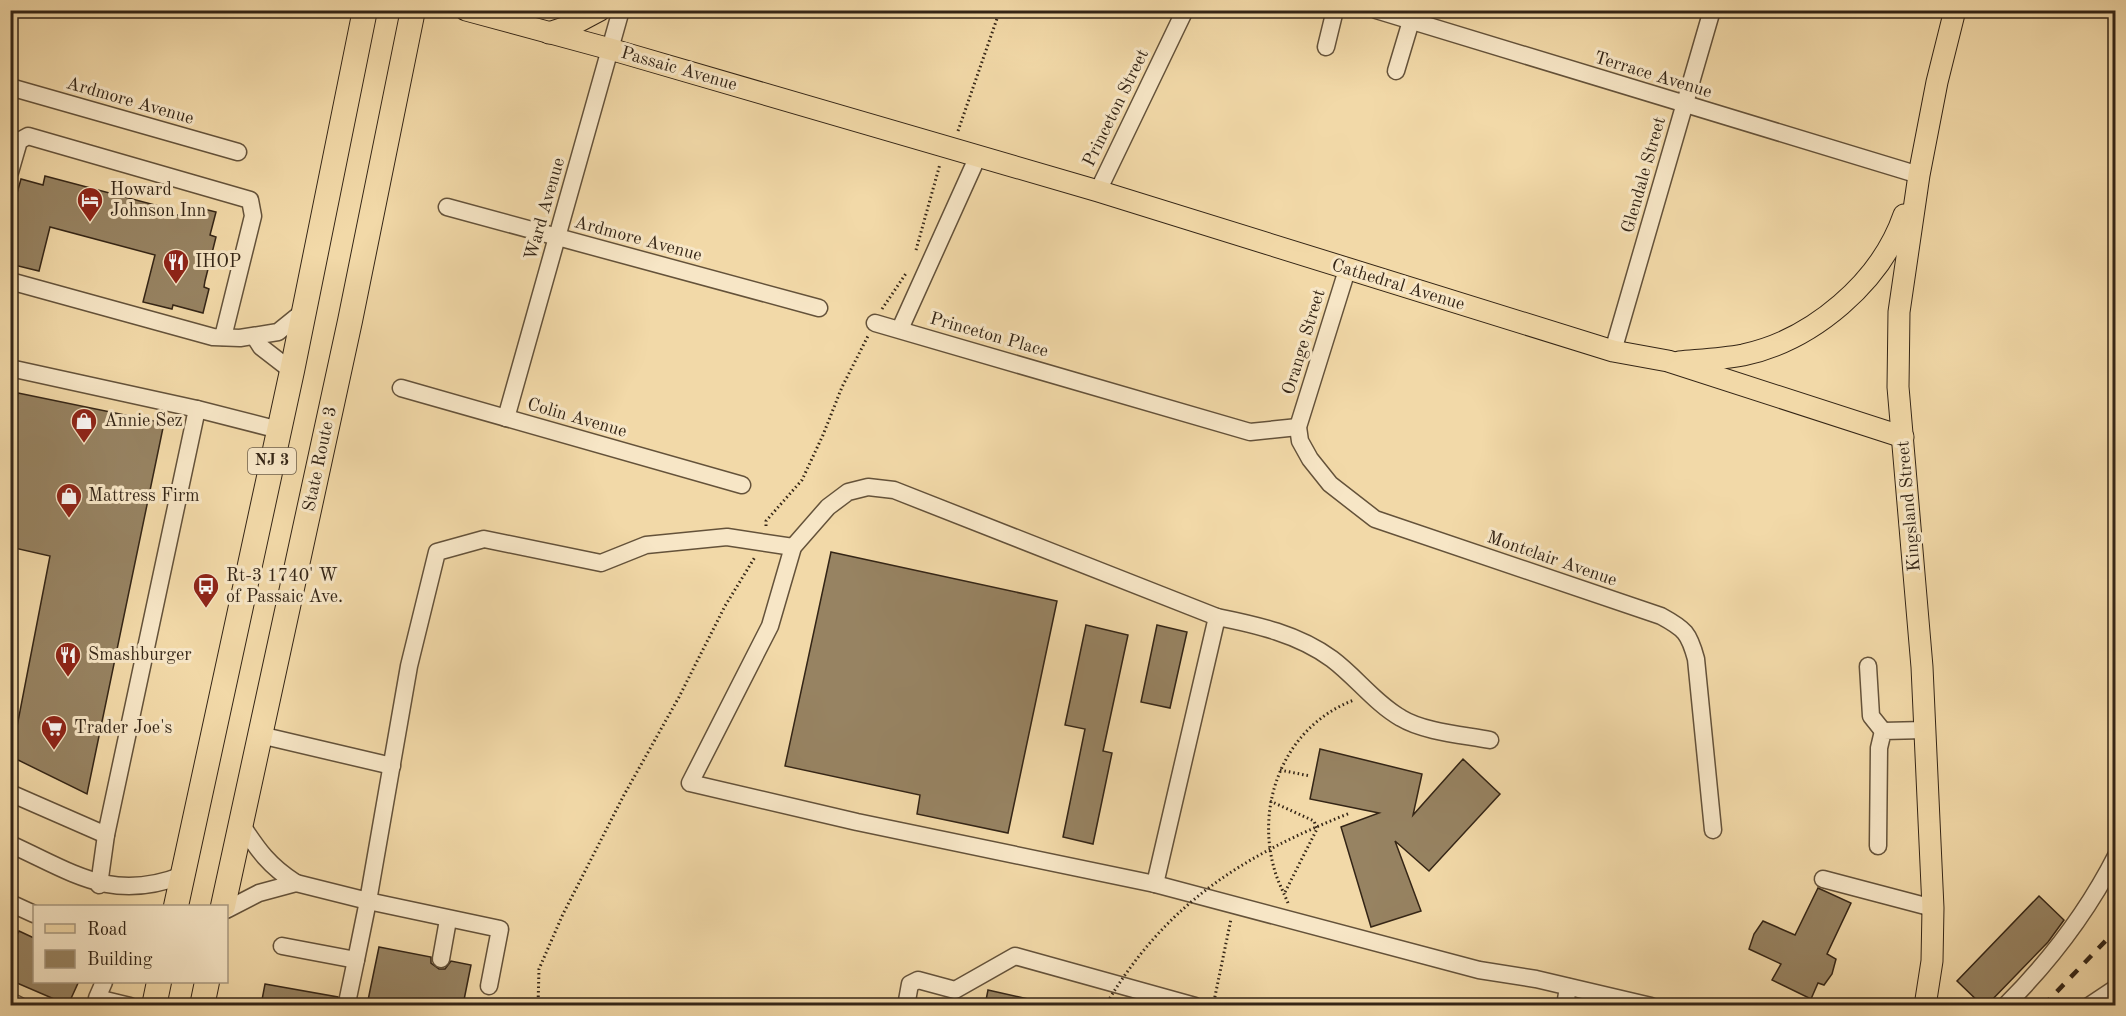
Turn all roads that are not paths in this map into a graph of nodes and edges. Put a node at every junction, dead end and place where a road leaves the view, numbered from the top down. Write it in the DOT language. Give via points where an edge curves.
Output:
graph roads {
  1 [pos="466,10"];
  2 [pos="600,10"];
  3 [pos="621,10"];
  4 [pos="1185,10"];
  5 [pos="1335,10"];
  6 [pos="1376,10"];
  7 [pos="1712,10"];
  8 [pos="1955,10"];
  9 [pos="364,12"];
  10 [pos="411,19"];
  11 [pos="1411,21"];
  12 [pos="548,33"];
  13 [pos="1326,47"];
  14 [pos="610,49"];
  15 [pos="1396,72"];
  16 [pos="10,87"];
  17 [pos="1685,105"];
  18 [pos="892,131"];
  19 [pos="238,152"];
  20 [pos="978,156"];
  21 [pos="10,172"];
  22 [pos="1919,175"];
  23 [pos="1098,191"];
  24 [pos="447,207"];
  25 [pos="557,237"];
  26 [pos="1347,270"];
  27 [pos="10,281"];
  28 [pos="819,308"];
  29 [pos="304,311"];
  30 [pos="875,323"];
  31 [pos="900,329"];
  32 [pos="254,336"];
  33 [pos="223,338"];
  34 [pos="1613,351"];
  35 [pos="1668,361"];
  36 [pos="10,368"];
  37 [pos="292,371"];
  38 [pos="401,388"];
  39 [pos="196,409"];
  40 [pos="506,418"];
  41 [pos="1298,427"];
  42 [pos="279,430"];
  43 [pos="1903,437"];
  44 [pos="742,486"];
  45 [pos="793,547"];
  46 [pos="1217,617"];
  47 [pos="1868,666"];
  48 [pos="1925,730"];
  49 [pos="1882,732"];
  50 [pos="260,735"];
  51 [pos="1490,740"];
  52 [pos="392,766"];
  53 [pos="10,793"];
  54 [pos="241,824"];
  55 [pos="1713,830"];
  56 [pos="106,835"];
  57 [pos="10,844"];
  58 [pos="1878,846"];
  59 [pos="2115,856"];
  60 [pos="183,875"];
  61 [pos="1823,879"];
  62 [pos="296,883"];
  63 [pos="1155,884"];
  64 [pos="99,885"];
  65 [pos="368,901"];
  66 [pos="176,905"];
  67 [pos="223,905"];
  68 [pos="12,908"];
  69 [pos="1933,908"];
  70 [pos="228,909"];
  71 [pos="33,914"];
  72 [pos="448,920"];
  73 [pos="282,945"];
  74 [pos="441,959"];
  75 [pos="356,960"];
  76 [pos="103,983"];
  77 [pos="159,983"];
  78 [pos="207,983"];
  79 [pos="489,986"];
  80 [pos="1568,987"];
  81 [pos="2115,988"];
  82 [pos="348,998"];
  83 [pos="953,998"];
  84 [pos="10,1001"];
  85 [pos="20,1005"];
  86 [pos="130,1005"];
  87 [pos="154,1005"];
  88 [pos="202,1005"];
  89 [pos="906,1005"];
  90 [pos="1196,1005"];
  91 [pos="1565,1005"];
  92 [pos="1651,1005"];
  93 [pos="1925,1005"];
  94 [pos="2005,1005"];
  95 [pos="2089,1005"];
  1 -- 12 [label="main road, Passaic Avenue"];
  2 -- 12 [label="main road"];
  3 -- 14 [label="street, Ward Avenue"];
  4 -- 23 [label="street, Princeton Street"];
  5 -- 13 [label="street"];
  6 -- 11 [label="street, Terrace Avenue"];
  7 -- 17 [label="street, Glendale Street"];
  8 -- 22 [label="main road, Kingsland Street"];
  9 -- 29 [label="highway, NJ 3"];
  10 -- 50 [label="highway, State Route 3 / NJ 3"];
  11 -- 15 [label="street"];
  11 -- 17 [label="street, Terrace Avenue"];
  12 -- 14 [label="main road, Passaic Avenue"];
  14 -- 18 [label="main road, Passaic Avenue"];
  14 -- 25 [label="street, Ward Avenue"];
  16 -- 19 [label="street, Ardmore Avenue"];
  17 -- 22 [label="street, Terrace Avenue"];
  17 -- 34 [label="street, Glendale Street"];
  18 -- 20 [label="main road, Cathedral Avenue"];
  20 -- 23 [label="main road, Cathedral Avenue"];
  20 -- 31 [label="street, Princeton Place"];
  21 -- 33 [label="street" via="19,141 28,136 250,200 253,216"];
  22 -- 35 [label="main road" via="1897,236 1872,274 1836,309 1788,339 1743,355"];
  22 -- 43 [label="main road, Kingsland Street" via="1899,312 1898,387"];
  23 -- 26 [label="main road, Cathedral Avenue"];
  24 -- 25 [label="street, Ardmore Avenue"];
  25 -- 28 [label="street, Ardmore Avenue"];
  25 -- 40 [label="street, Ward Avenue"];
  26 -- 34 [label="main road, Cathedral Avenue"];
  26 -- 41 [label="street, Orange Street"];
  27 -- 33 [label="street"];
  29 -- 32 [label="street" via="278,332"];
  29 -- 37 [label="highway, NJ 3"];
  30 -- 31 [label="street"];
  31 -- 41 [label="street, Princeton Place" via="1250,432"];
  32 -- 33 [label="street"];
  32 -- 37 [label="street" via="261,347"];
  34 -- 35 [label="main road, Cathedral Avenue"];
  35 -- 43 [label="main road, Cathedral Avenue"];
  36 -- 39 [label="street"];
  37 -- 42 [label="highway, NJ 3"];
  38 -- 40 [label="street, Colin Avenue"];
  39 -- 42 [label="street"];
  39 -- 56 [label="street"];
  40 -- 44 [label="street, Colin Avenue"];
  41 -- 55 [label="street, Montclair Avenue" via="1300,441 1310,459 1330,484 1375,519 1661,616 1682,627 1696,659"];
  42 -- 60 [label="highway, NJ 3"];
  43 -- 48 [label="main road, Kingsland Street"];
  45 -- 46 [label="street" via="828,507 848,492 868,487 894,490"];
  45 -- 52 [label="street" via="726,537 646,545 601,563 484,539 436,552 409,666"];
  45 -- 63 [label="street" via="770,626 690,783"];
  46 -- 51 [label="street" via="1294,638 1332,659 1402,719"];
  46 -- 63 [label="street"];
  47 -- 49 [label="street" via="1871,716"];
  48 -- 49 [label="street"];
  48 -- 69 [label="main road, Kingsland Street"];
  49 -- 58 [label="street"];
  50 -- 52 [label="street"];
  50 -- 54 [label="highway, State Route 3 / NJ 3"];
  52 -- 65 [label="street"];
  53 -- 56 [label="street"];
  54 -- 62 [label="street" via="275,871"];
  54 -- 67 [label="highway, State Route 3 / NJ 3"];
  56 -- 64 [label="street"];
  57 -- 64 [label="street"];
  59 -- 94 [label="street" via="2086,910 2038,972"];
  60 -- 64 [label="street" via="159,885"];
  60 -- 66 [label="highway, NJ 3"];
  61 -- 69 [label="street"];
  62 -- 65 [label="street"];
  62 -- 70 [label="street" via="259,893"];
  63 -- 80 [label="street" via="1479,970"];
  65 -- 72 [label="street"];
  65 -- 75 [label="street"];
  68 -- 71 [label="street"];
  69 -- 93 [label="main road, Kingsland Street" via="1932,961"];
  72 -- 74 [label="street"];
  72 -- 79 [label="street" via="500,929"];
  73 -- 75 [label="street"];
  75 -- 82 [label="street"];
  76 -- 86 [label="street" via="97,998"];
  77 -- 87 [label="highway"];
  78 -- 88 [label="highway"];
  80 -- 91 [label="street"];
  80 -- 92 [label="street"];
  81 -- 95 [label="street"];
  83 -- 89 [label="street" via="918,980 910,984"];
  83 -- 90 [label="street" via="1015,956"];
  84 -- 85 [label="street"];
}
